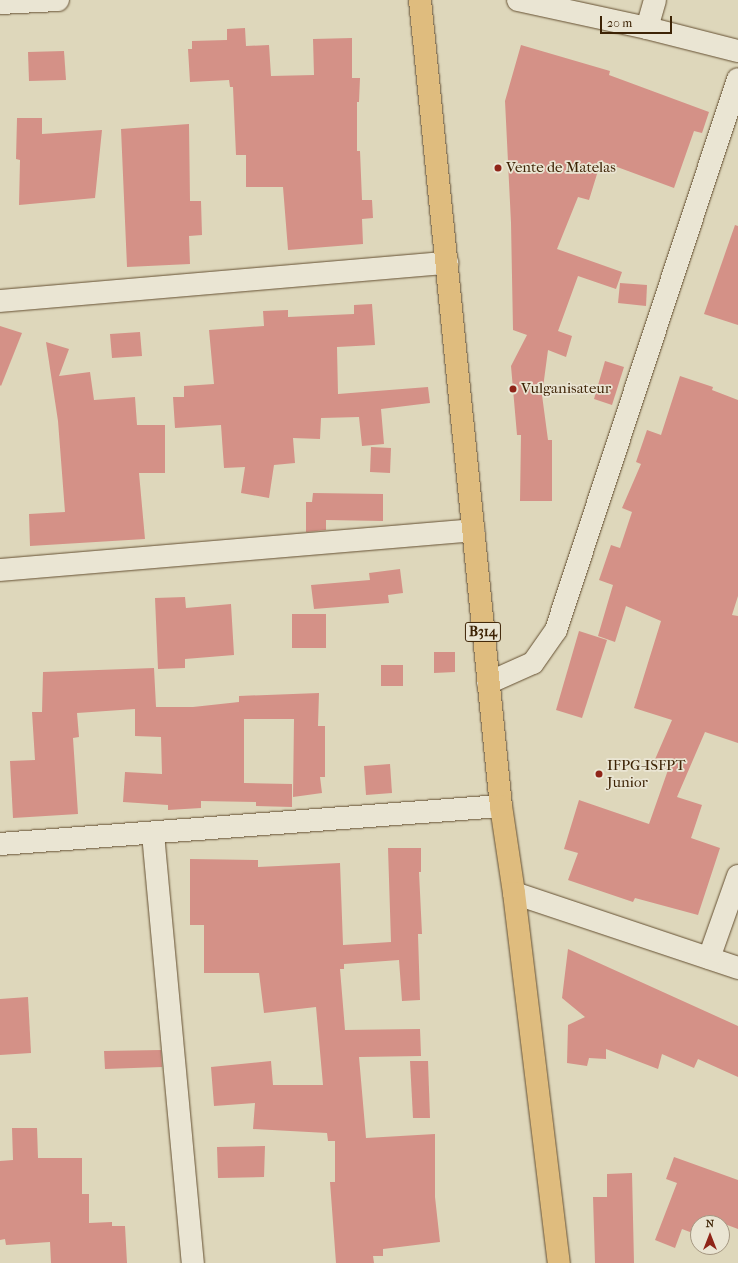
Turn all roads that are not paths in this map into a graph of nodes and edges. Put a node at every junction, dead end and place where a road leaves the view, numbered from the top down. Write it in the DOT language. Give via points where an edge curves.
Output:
graph roads {
  1 [pos="58,0"];
  2 [pos="420,0"];
  3 [pos="518,0"];
  4 [pos="655,0"];
  5 [pos="0,4"];
  6 [pos="647,28"];
  7 [pos="738,51"];
  8 [pos="738,79"];
  9 [pos="447,263"];
  10 [pos="0,301"];
  11 [pos="473,530"];
  12 [pos="0,570"];
  13 [pos="488,683"];
  14 [pos="501,806"];
  15 [pos="153,834"];
  16 [pos="0,844"];
  17 [pos="738,876"];
  18 [pos="514,893"];
  19 [pos="710,958"];
  20 [pos="738,968"];
  21 [pos="193,1263"];
  22 [pos="559,1263"];
  1 -- 5 [label="street"];
  2 -- 9 [label="main road, B314"];
  3 -- 6 [label="street"];
  4 -- 6 [label="street"];
  6 -- 7 [label="street"];
  8 -- 13 [label="street" via="556,630 533,663"];
  9 -- 10 [label="street"];
  9 -- 11 [label="main road, B314"];
  11 -- 12 [label="street"];
  11 -- 13 [label="main road, B314"];
  13 -- 14 [label="main road, B314"];
  14 -- 15 [label="street"];
  14 -- 18 [label="main road, B314"];
  15 -- 16 [label="street"];
  15 -- 21 [label="street"];
  17 -- 19 [label="street"];
  18 -- 19 [label="street"];
  18 -- 22 [label="main road, B314"];
  19 -- 20 [label="street"];
}
